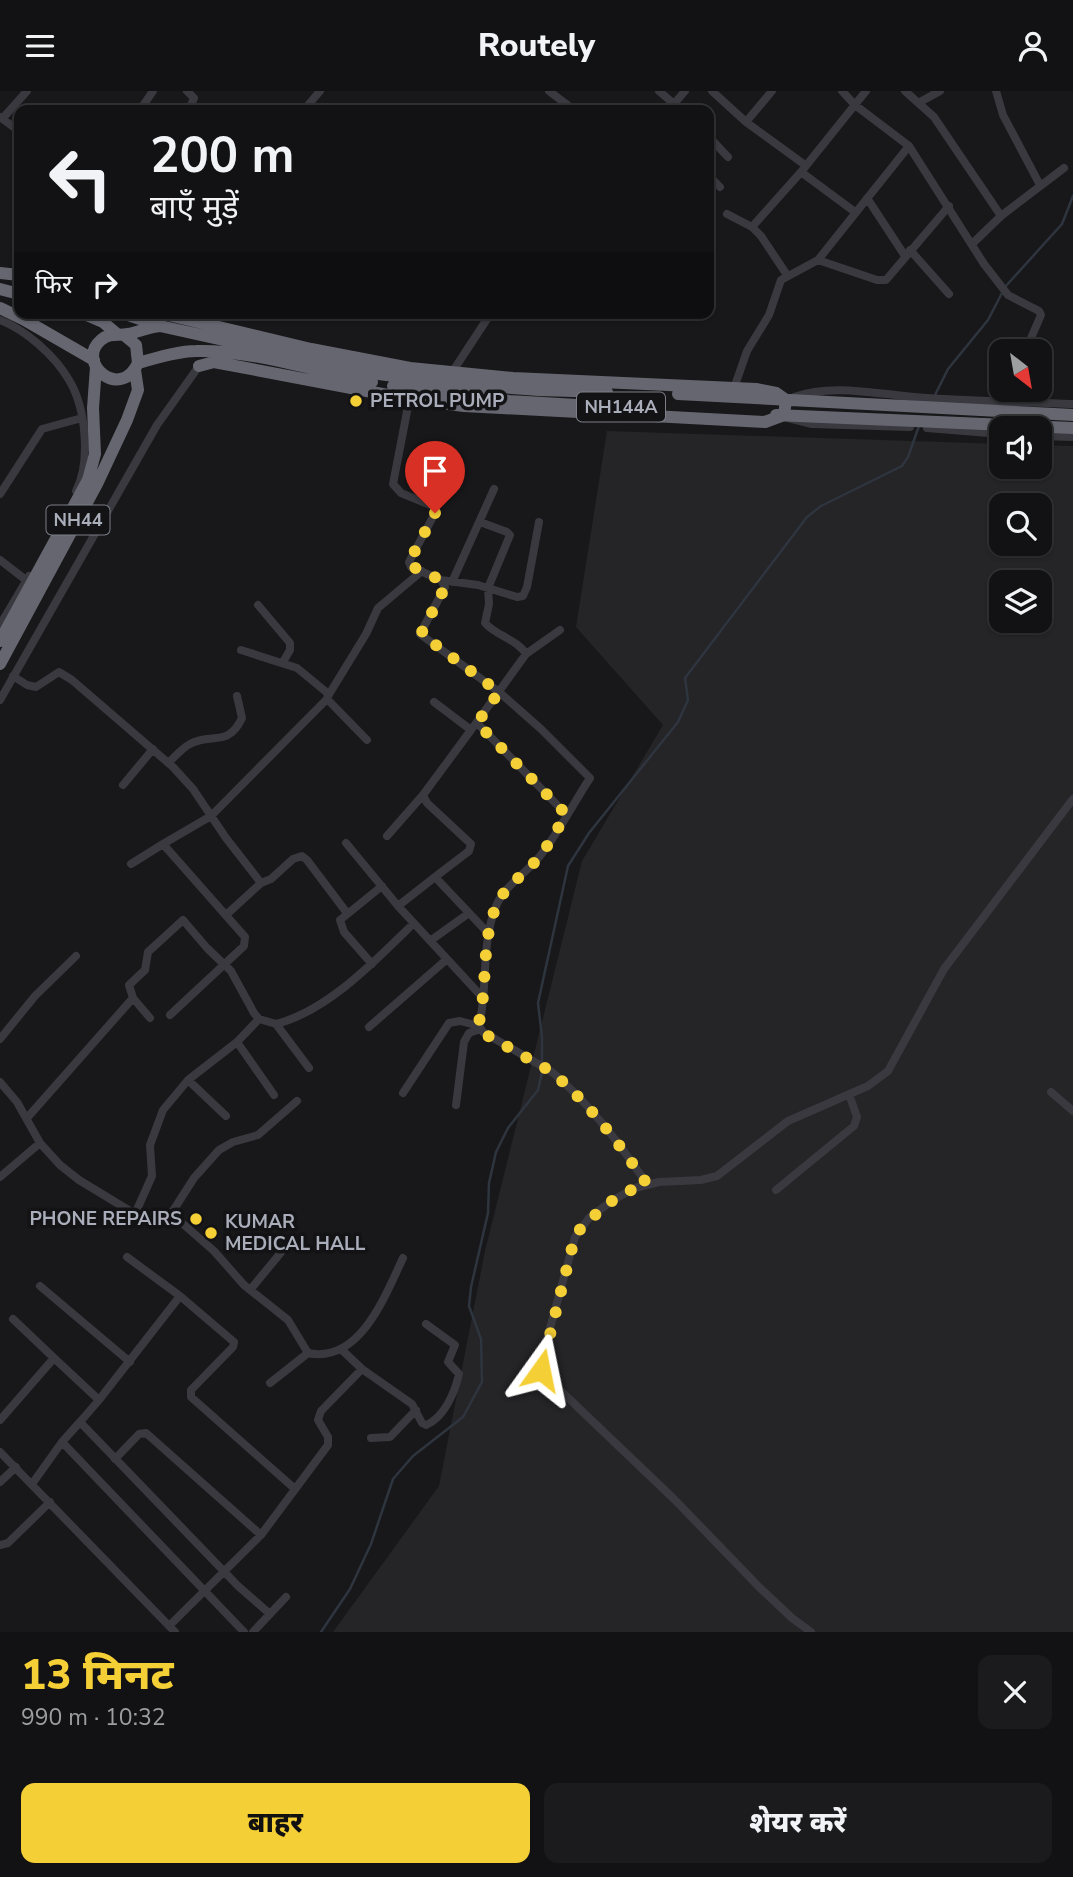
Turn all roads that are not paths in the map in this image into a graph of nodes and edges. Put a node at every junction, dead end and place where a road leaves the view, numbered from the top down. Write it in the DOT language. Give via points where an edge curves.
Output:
graph roads {
  1 [pos="27,91"];
  2 [pos="304,91"];
  3 [pos="320,91"];
  4 [pos="549,91"];
  5 [pos="659,91"];
  6 [pos="712,91"];
  7 [pos="772,91"];
  8 [pos="842,91"];
  9 [pos="866,91"];
  10 [pos="905,91"];
  11 [pos="940,91"];
  12 [pos="996,91"];
  13 [pos="313,100"];
  14 [pos="920,102"];
  15 [pos="308,105"];
  16 [pos="567,105"];
  17 [pos="676,105"];
  18 [pos="855,105"];
  19 [pos="1,118"];
  20 [pos="746,122"];
  21 [pos="714,145"];
  22 [pos="909,146"];
  23 [pos="728,157"];
  24 [pos="1063,168"];
  25 [pos="803,169"];
  26 [pos="714,181"];
  27 [pos="1040,185"];
  28 [pos="720,187"];
  29 [pos="867,198"];
  30 [pos="948,206"];
  31 [pos="855,212"];
  32 [pos="727,214"];
  33 [pos="1001,216"];
  34 [pos="752,227"];
  35 [pos="972,244"];
  36 [pos="908,253"];
  37 [pos="818,260"];
  38 [pos="787,275"];
  39 [pos="949,294"];
  40 [pos="23,319"];
  41 [pos="96,319"];
  42 [pos="129,319"];
  43 [pos="160,319"];
  44 [pos="487,319"];
  45 [pos="0,320"];
  46 [pos="120,335"];
  47 [pos="1031,339"];
  48 [pos="311,349"];
  49 [pos="95,363"];
  50 [pos="137,366"];
  51 [pos="199,366"];
  52 [pos="322,367"];
  53 [pos="426,375"];
  54 [pos="377,378"];
  55 [pos="449,378"];
  56 [pos="332,384"];
  57 [pos="733,392"];
  58 [pos="410,394"];
  59 [pos="786,400"];
  60 [pos="989,402"];
  61 [pos="940,403"];
  62 [pos="1050,403"];
  63 [pos="1073,404"];
  64 [pos="784,415"];
  65 [pos="1073,415"];
  66 [pos="82,418"];
  67 [pos="929,426"];
  68 [pos="1073,428"];
  69 [pos="989,433"];
  70 [pos="1052,436"];
  71 [pos="1073,437"];
  72 [pos="494,489"];
  73 [pos="0,494"];
  74 [pos="480,521"];
  75 [pos="539,522"];
  76 [pos="0,560"];
  77 [pos="422,571"];
  78 [pos="26,580"];
  79 [pos="441,580"];
  80 [pos="452,582"];
  81 [pos="488,588"];
  82 [pos="258,605"];
  83 [pos="0,625"];
  84 [pos="560,630"];
  85 [pos="0,641"];
  86 [pos="241,650"];
  87 [pos="526,653"];
  88 [pos="283,662"];
  89 [pos="0,664"];
  90 [pos="13,676"];
  91 [pos="499,692"];
  92 [pos="237,696"];
  93 [pos="328,698"];
  94 [pos="0,700"];
  95 [pos="434,702"];
  96 [pos="474,726"];
  97 [pos="367,740"];
  98 [pos="153,749"];
  99 [pos="169,763"];
  100 [pos="123,785"];
  101 [pos="423,795"];
  102 [pos="1073,799"];
  103 [pos="566,814"];
  104 [pos="211,816"];
  105 [pos="387,836"];
  106 [pos="346,843"];
  107 [pos="163,844"];
  108 [pos="131,864"];
  109 [pos="435,877"];
  110 [pos="261,883"];
  111 [pos="382,886"];
  112 [pos="398,907"];
  113 [pos="347,913"];
  114 [pos="469,913"];
  115 [pos="226,915"];
  116 [pos="414,923"];
  117 [pos="489,935"];
  118 [pos="430,941"];
  119 [pos="76,956"];
  120 [pos="446,960"];
  121 [pos="372,964"];
  122 [pos="224,965"];
  123 [pos="133,998"];
  124 [pos="484,999"];
  125 [pos="170,1015"];
  126 [pos="150,1018"];
  127 [pos="259,1019"];
  128 [pos="276,1024"];
  129 [pos="369,1027"];
  130 [pos="479,1028"];
  131 [pos="0,1039"];
  132 [pos="237,1042"];
  133 [pos="310,1068"];
  134 [pos="188,1080"];
  135 [pos="0,1082"];
  136 [pos="1051,1092"];
  137 [pos="403,1093"];
  138 [pos="849,1094"];
  139 [pos="274,1095"];
  140 [pos="297,1101"];
  141 [pos="456,1105"];
  142 [pos="1073,1111"];
  143 [pos="226,1116"];
  144 [pos="27,1118"];
  145 [pos="40,1143"];
  146 [pos="0,1177"];
  147 [pos="647,1184"];
  148 [pos="776,1190"];
  149 [pos="135,1214"];
  150 [pos="169,1217"];
  151 [pos="283,1250"];
  152 [pos="127,1257"];
  153 [pos="402,1258"];
  154 [pos="40,1286"];
  155 [pos="250,1290"];
  156 [pos="180,1296"];
  157 [pos="13,1319"];
  158 [pos="426,1324"];
  159 [pos="342,1350"];
  160 [pos="307,1353"];
  161 [pos="54,1357"];
  162 [pos="130,1362"];
  163 [pos="362,1369"];
  164 [pos="270,1383"];
  165 [pos="99,1400"];
  166 [pos="416,1410"];
  167 [pos="0,1420"];
  168 [pos="80,1422"];
  169 [pos="371,1438"];
  170 [pos="62,1442"];
  171 [pos="0,1451"];
  172 [pos="115,1459"];
  173 [pos="16,1467"];
  174 [pos="0,1482"];
  175 [pos="33,1484"];
  176 [pos="295,1489"];
  177 [pos="50,1502"];
  178 [pos="261,1535"];
  179 [pos="0,1545"];
  180 [pos="225,1573"];
  181 [pos="206,1592"];
  182 [pos="286,1597"];
  183 [pos="270,1614"];
  184 [pos="172,1629"];
  185 [pos="244,1632"];
  186 [pos="253,1632"];
  187 [pos="811,1632"];
  1 -- 19 [label="street"];
  2 -- 13 [label="street"];
  3 -- 13 [label="street"];
  4 -- 16 [label="street"];
  5 -- 17 [label="street"];
  6 -- 20 [label="street"];
  7 -- 20 [label="street"];
  8 -- 18 [label="street"];
  9 -- 18 [label="street"];
  10 -- 14 [label="street"];
  11 -- 14 [label="street"];
  12 -- 27 [label="street" via="1003,115"];
  13 -- 15 [label="street"];
  14 -- 33 [label="street"];
  18 -- 22 [label="street"];
  18 -- 25 [label="street"];
  20 -- 25 [label="street"];
  21 -- 23 [label="street"];
  22 -- 29 [label="street"];
  22 -- 30 [label="street"];
  24 -- 27 [label="street"];
  25 -- 31 [label="street"];
  25 -- 34 [label="street"];
  26 -- 28 [label="street"];
  27 -- 33 [label="street"];
  29 -- 31 [label="street"];
  29 -- 36 [label="street"];
  30 -- 35 [label="street"];
  30 -- 36 [label="street"];
  31 -- 37 [label="street"];
  32 -- 34 [label="street"];
  33 -- 35 [label="street"];
  34 -- 38 [label="street"];
  35 -- 47 [label="street" via="1008,295 1040,311"];
  36 -- 37 [label="street" via="882,281"];
  36 -- 39 [label="street"];
  37 -- 38 [label="street"];
  38 -- 57 [label="street" via="747,351"];
  40 -- 49 [label="highway"];
  41 -- 46 [label="highway"];
  42 -- 46 [label="street"];
  43 -- 46 [label="highway, NH144A"];
  43 -- 48 [label="highway"];
  43 -- 52 [label="highway, NH144A"];
  44 -- 55 [label="street"];
  45 -- 66 [label="street" via="39,345 70,381"];
  46 -- 49 [label="highway" via="102,339"];
  46 -- 50 [label="highway" via="136,345"];
  48 -- 52 [label="highway"];
  48 -- 53 [label="highway"];
  49 -- 50 [label="highway" via="100,373 115,379 130,375"];
  49 -- 85 [label="highway, NH44" via="95,454 88,480"];
  50 -- 52 [label="highway, NH144A" via="186,352 209,351"];
  50 -- 89 [label="highway, NH44" via="138,390 127,420"];
  51 -- 56 [label="highway" via="214,362"];
  51 -- 90 [label="street" via="157,425"];
  52 -- 54 [label="highway, NH144A"];
  52 -- 56 [label="highway"];
  53 -- 54 [label="highway, NH144A"];
  53 -- 55 [label="highway, NH144A"];
  54 -- 58 [label="highway, NH144A"];
  55 -- 57 [label="highway, NH144A" via="539,390"];
  56 -- 58 [label="highway"];
  57 -- 59 [label="highway, NH144A"];
  58 -- 64 [label="highway, NH144A"];
  58 -- 77 [label="street" via="393,484 401,493 436,510 409,562"];
  59 -- 61 [label="highway, NH144A"];
  59 -- 64 [label="highway"];
  60 -- 61 [label="street"];
  61 -- 65 [label="highway, NH144A"];
  62 -- 63 [label="street"];
  64 -- 67 [label="highway, NH144A"];
  66 -- 73 [label="street" via="42,429"];
  66 -- 78 [label="street" via="85,441 79,484"];
  67 -- 68 [label="highway, NH144A"];
  67 -- 69 [label="street"];
  70 -- 71 [label="street"];
  72 -- 74 [label="street"];
  74 -- 80 [label="street"];
  74 -- 81 [label="street" via="510,535"];
  75 -- 81 [label="street" via="523,596"];
  76 -- 78 [label="street"];
  77 -- 79 [label="street"];
  77 -- 93 [label="street" via="378,608"];
  78 -- 83 [label="street"];
  79 -- 80 [label="street"];
  79 -- 91 [label="street" via="444,590 421,634"];
  80 -- 81 [label="street"];
  81 -- 87 [label="street" via="485,623"];
  82 -- 88 [label="street" via="290,643"];
  84 -- 87 [label="street"];
  86 -- 88 [label="street"];
  87 -- 91 [label="street"];
  88 -- 93 [label="street" via="303,672"];
  90 -- 94 [label="street"];
  90 -- 98 [label="street" via="36,687 55,674 66,675"];
  91 -- 96 [label="street"];
  91 -- 103 [label="street" via="590,778"];
  92 -- 99 [label="street" via="242,717 236,728 223,738 191,743"];
  93 -- 97 [label="street"];
  93 -- 104 [label="street"];
  95 -- 96 [label="street"];
  96 -- 101 [label="street"];
  96 -- 103 [label="street"];
  98 -- 99 [label="street"];
  98 -- 100 [label="street"];
  99 -- 104 [label="street"];
  101 -- 105 [label="street"];
  101 -- 109 [label="street" via="471,844 469,851"];
  102 -- 138 [label="street" via="944,969 888,1070"];
  103 -- 117 [label="street" via="540,856 498,901"];
  104 -- 107 [label="street"];
  104 -- 110 [label="street"];
  106 -- 111 [label="street"];
  107 -- 108 [label="street"];
  107 -- 115 [label="street"];
  109 -- 112 [label="street"];
  109 -- 114 [label="street"];
  110 -- 113 [label="street" via="302,856"];
  110 -- 115 [label="street"];
  111 -- 112 [label="street"];
  111 -- 113 [label="street"];
  112 -- 116 [label="street"];
  113 -- 121 [label="street" via="340,918 341,925"];
  114 -- 117 [label="street"];
  114 -- 118 [label="street"];
  115 -- 122 [label="street" via="246,942"];
  116 -- 118 [label="street"];
  116 -- 121 [label="street"];
  117 -- 124 [label="street"];
  118 -- 120 [label="street"];
  119 -- 131 [label="street"];
  120 -- 124 [label="street"];
  120 -- 129 [label="street"];
  121 -- 128 [label="street" via="320,1003"];
  122 -- 123 [label="street" via="185,921 180,921 148,952 145,970 129,985"];
  122 -- 125 [label="street"];
  122 -- 127 [label="street"];
  123 -- 126 [label="street"];
  123 -- 144 [label="street"];
  124 -- 130 [label="street"];
  127 -- 128 [label="street"];
  127 -- 132 [label="street"];
  128 -- 133 [label="street"];
  130 -- 137 [label="street" via="460,1021 444,1027"];
  130 -- 141 [label="street" via="464,1042"];
  130 -- 147 [label="street" via="562,1080 600,1118"];
  132 -- 134 [label="street"];
  132 -- 139 [label="street"];
  134 -- 143 [label="street"];
  134 -- 149 [label="street" via="158,1118 150,1146 152,1177"];
  135 -- 144 [label="street"];
  136 -- 142 [label="street"];
  138 -- 147 [label="street" via="788,1121 710,1179"];
  138 -- 148 [label="street" via="857,1118 854,1126"];
  140 -- 150 [label="street" via="254,1137 219,1150"];
  144 -- 145 [label="street"];
  145 -- 146 [label="street"];
  145 -- 149 [label="street" via="79,1180"];
  147 -- 187 [label="street" via="613,1200 581,1227 541,1370 760,1588"];
  149 -- 150 [label="street"];
  150 -- 155 [label="street" via="214,1251"];
  151 -- 155 [label="street"];
  152 -- 156 [label="street"];
  153 -- 159 [label="street" via="375,1314"];
  154 -- 162 [label="street"];
  155 -- 160 [label="street" via="288,1320"];
  156 -- 162 [label="street"];
  156 -- 176 [label="street" via="234,1342 191,1390 191,1397"];
  157 -- 161 [label="street"];
  158 -- 166 [label="street" via="455,1345 448,1362 459,1377 436,1420 424,1425"];
  159 -- 160 [label="street"];
  159 -- 163 [label="street"];
  160 -- 164 [label="street"];
  161 -- 165 [label="street"];
  161 -- 167 [label="street"];
  162 -- 165 [label="street"];
  163 -- 166 [label="street"];
  163 -- 176 [label="street" via="321,1411 318,1420 329,1441"];
  165 -- 168 [label="street"];
  166 -- 169 [label="street" via="390,1437"];
  168 -- 170 [label="street"];
  168 -- 172 [label="street"];
  170 -- 175 [label="street"];
  170 -- 181 [label="street"];
  171 -- 173 [label="street"];
  172 -- 178 [label="street" via="139,1434 146,1433"];
  172 -- 180 [label="street"];
  173 -- 174 [label="street"];
  173 -- 175 [label="street"];
  175 -- 177 [label="street"];
  176 -- 178 [label="street"];
  177 -- 179 [label="street" via="8,1543"];
  177 -- 184 [label="street"];
  178 -- 180 [label="street"];
  180 -- 181 [label="street"];
  180 -- 183 [label="street"];
  181 -- 184 [label="street"];
  181 -- 185 [label="street"];
  182 -- 183 [label="street"];
  183 -- 186 [label="street"];
}
